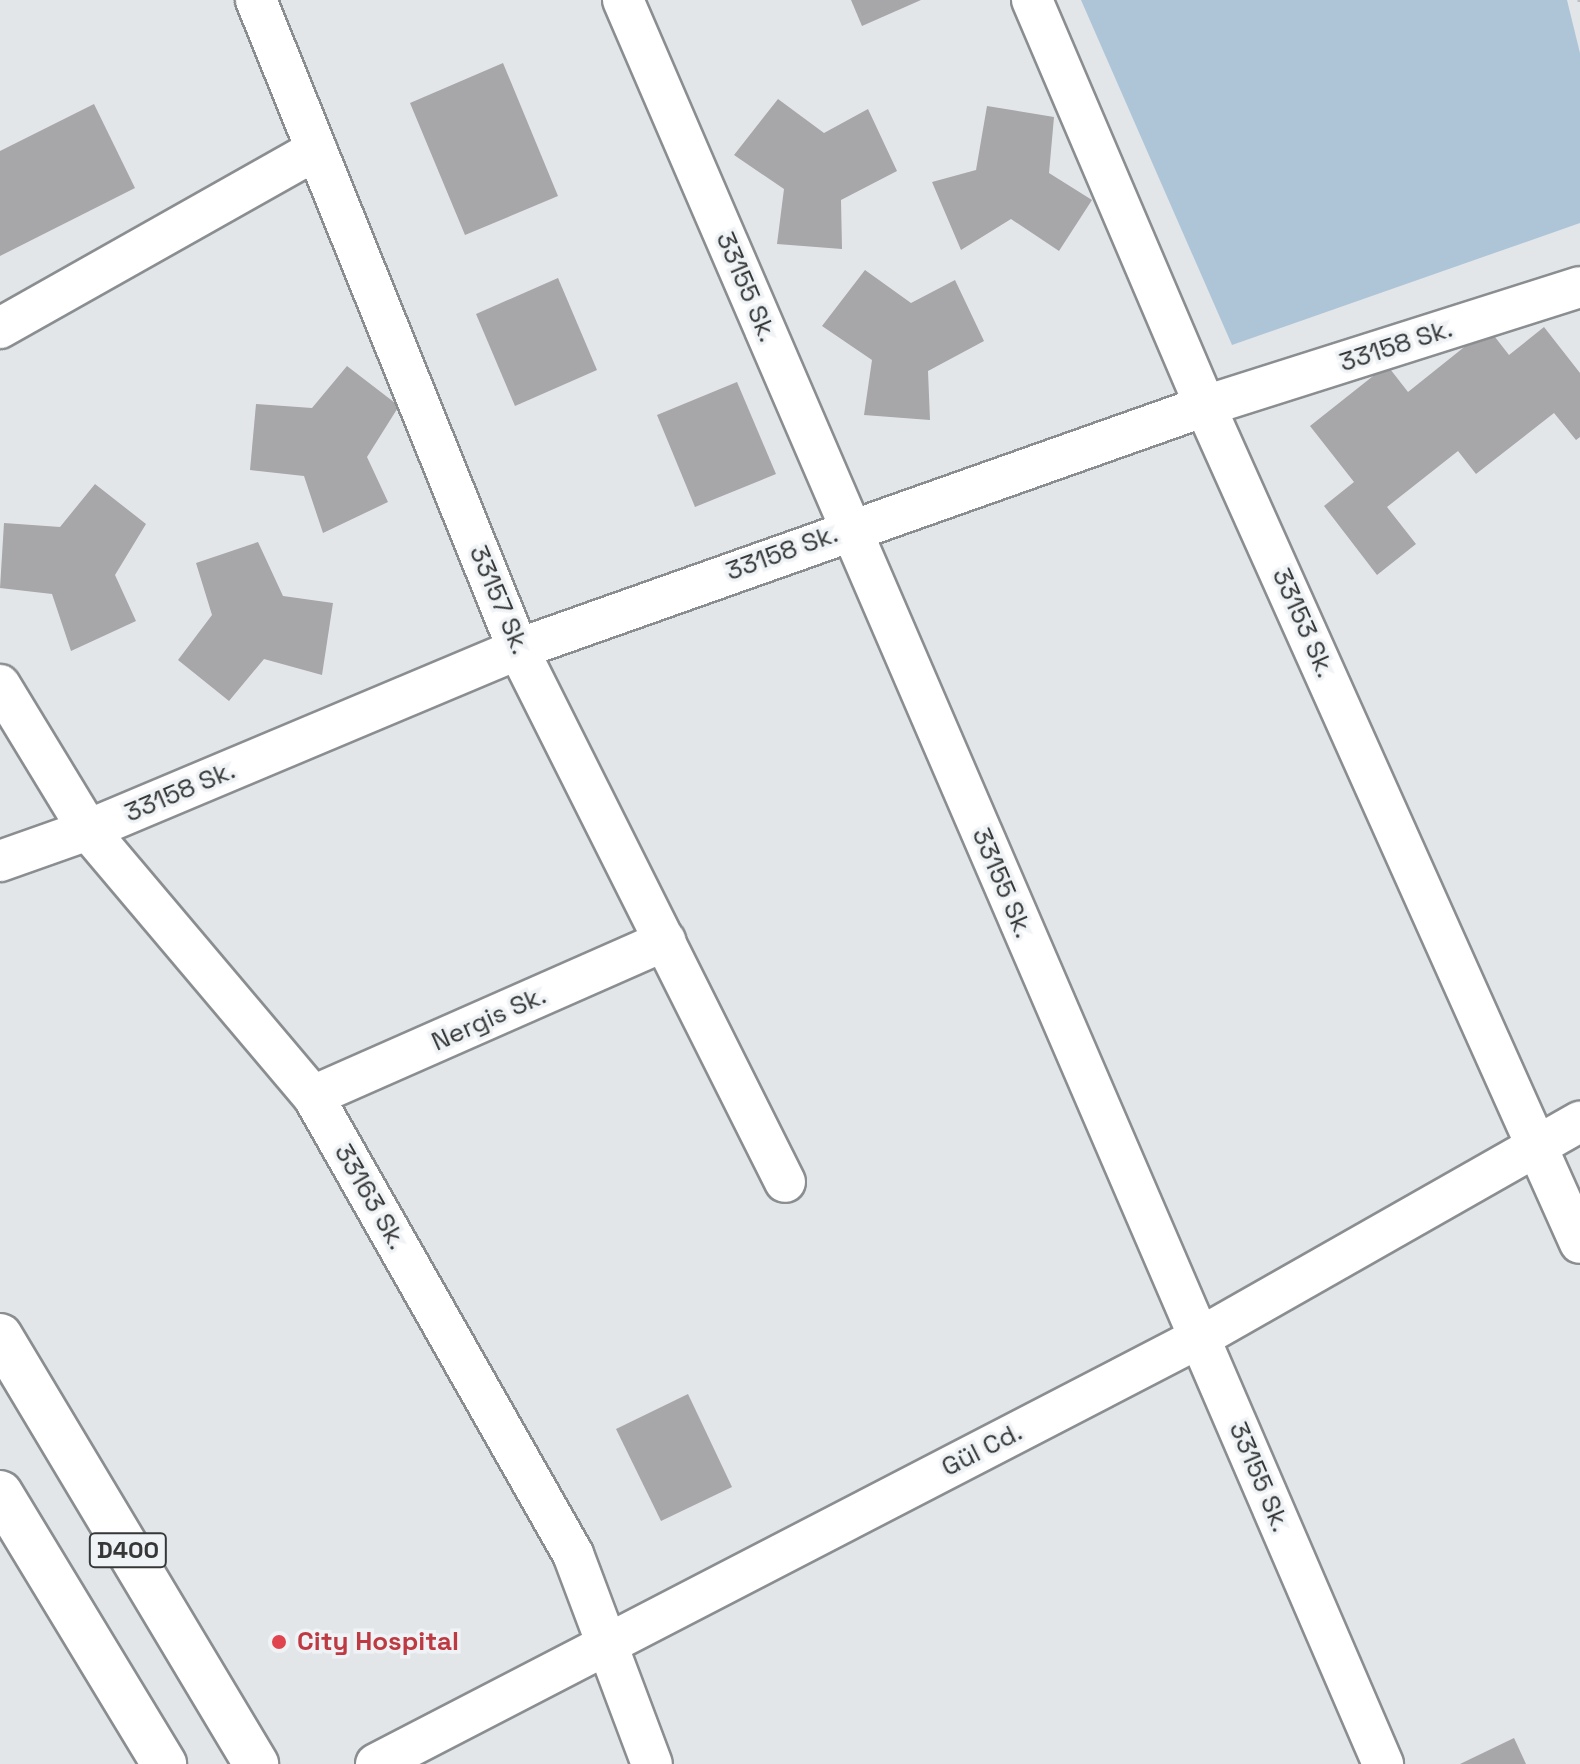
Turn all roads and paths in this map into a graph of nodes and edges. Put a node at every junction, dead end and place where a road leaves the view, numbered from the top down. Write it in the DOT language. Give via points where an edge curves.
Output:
graph roads {
  1 [pos="256,0"];
  2 [pos="623,0"];
  3 [pos="1032,0"];
  4 [pos="316,150"];
  5 [pos="1580,287"];
  6 [pos="0,328"];
  7 [pos="1205,406"];
  8 [pos="849,529"];
  9 [pos="518,649"];
  10 [pos="0,685"];
  11 [pos="88,830"];
  12 [pos="0,861"];
  13 [pos="665,941"];
  14 [pos="313,1096"];
  15 [pos="1580,1122"];
  16 [pos="1538,1142"];
  17 [pos="785,1182"];
  18 [pos="1580,1243"];
  19 [pos="0,1336"];
  20 [pos="1199,1338"];
  21 [pos="0,1493"];
  22 [pos="607,1644"];
  23 [pos="164,1764"];
  24 [pos="256,1764"];
  25 [pos="376,1764"];
  26 [pos="652,1764"];
  27 [pos="1383,1764"];
  1 -- 4 [label="street, 33157 Sk."];
  2 -- 8 [label="street, 33155 Sk."];
  3 -- 7 [label="street, 33153 Sk."];
  4 -- 6 [label="street"];
  4 -- 9 [label="street, 33157 Sk."];
  5 -- 7 [label="street, 33158 Sk."];
  7 -- 8 [label="street, 33158 Sk."];
  7 -- 16 [label="street, 33153 Sk."];
  8 -- 9 [label="street, 33158 Sk."];
  8 -- 20 [label="street, 33155 Sk."];
  9 -- 11 [label="street, 33158 Sk."];
  9 -- 13 [label="street, 33157 Sk."];
  10 -- 11 [label="street, 33163 Sk."];
  11 -- 12 [label="street, 33158 Sk."];
  11 -- 14 [label="street, 33163 Sk."];
  13 -- 14 [label="street, Nergis Sk."];
  13 -- 17 [label="street, 33157 Sk."];
  14 -- 22 [label="street, 33163 Sk." via="573,1554"];
  15 -- 16 [label="street, Gül Cd."];
  16 -- 18 [label="street, 33153 Sk."];
  16 -- 20 [label="street, Gül Cd."];
  19 -- 24 [label="highway, D400"];
  20 -- 22 [label="street, Gül Cd."];
  20 -- 27 [label="street, 33155 Sk."];
  21 -- 23 [label="highway, D400"];
  22 -- 25 [label="street, Gül Cd."];
  22 -- 26 [label="street, 33163 Sk."];
}
